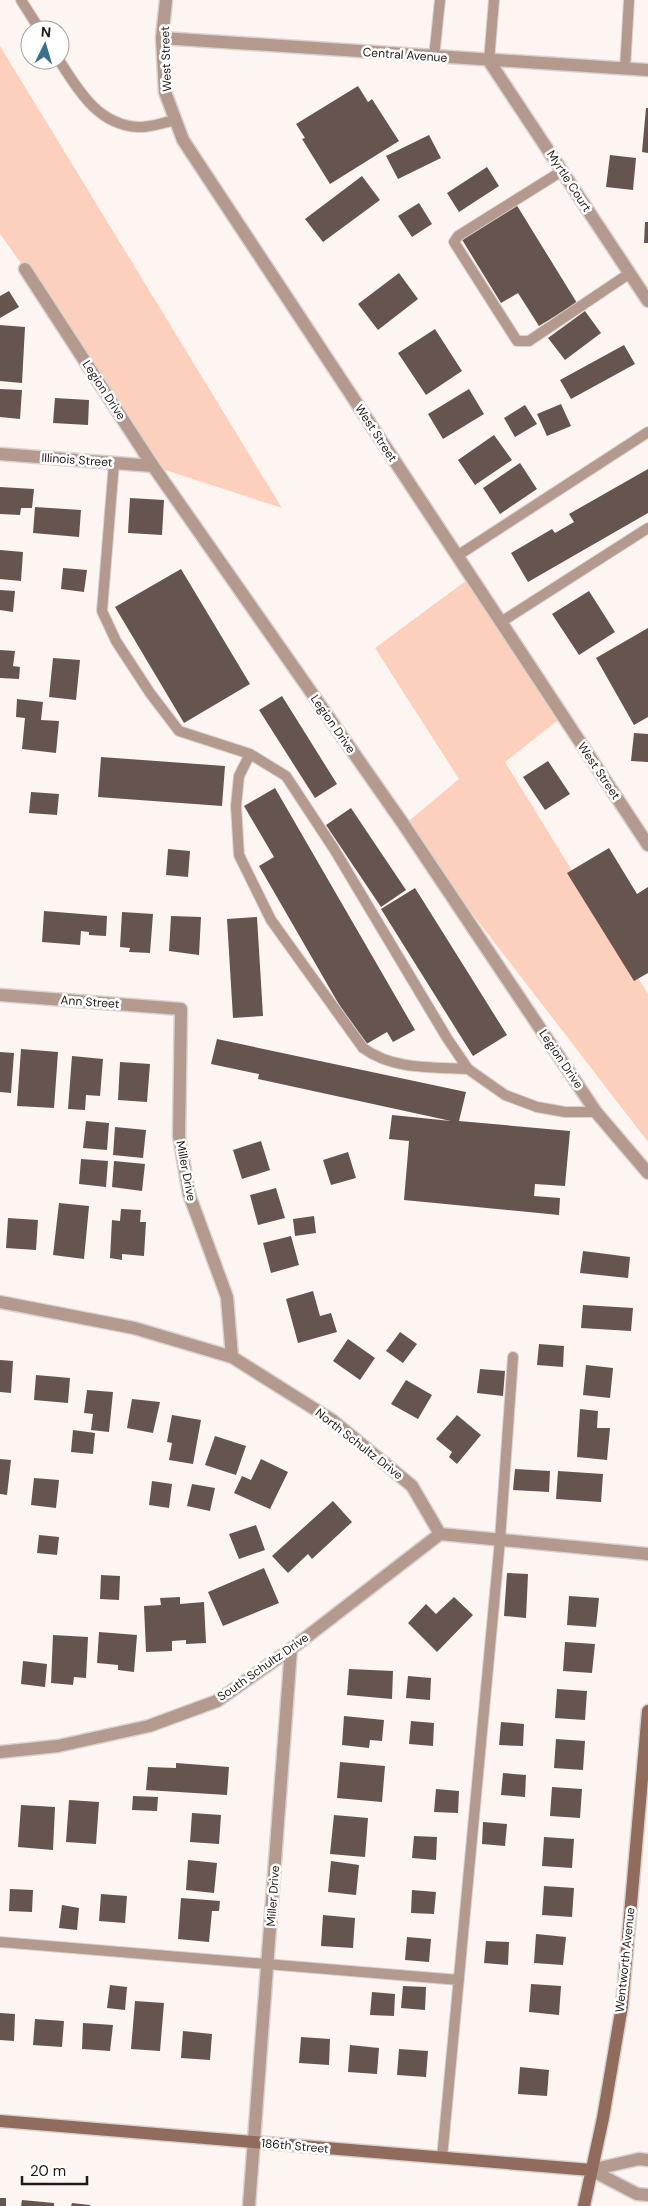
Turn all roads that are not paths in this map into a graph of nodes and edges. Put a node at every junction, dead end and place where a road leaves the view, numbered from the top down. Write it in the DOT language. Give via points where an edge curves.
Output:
graph roads {
  1 [pos="21,0"];
  2 [pos="166,0"];
  3 [pos="440,0"];
  4 [pos="494,0"];
  5 [pos="629,0"];
  6 [pos="34,20"];
  7 [pos="162,38"];
  8 [pos="434,58"];
  9 [pos="490,61"];
  10 [pos="624,69"];
  11 [pos="66,70"];
  12 [pos="648,70"];
  13 [pos="176,120"];
  14 [pos="562,171"];
  15 [pos="25,269"];
  16 [pos="630,273"];
  17 [pos="648,301"];
  18 [pos="648,432"];
  19 [pos="0,454"];
  20 [pos="114,463"];
  21 [pos="153,466"];
  22 [pos="648,528"];
  23 [pos="457,556"];
  24 [pos="500,622"];
  25 [pos="250,754"];
  26 [pos="648,845"];
  27 [pos="0,995"];
  28 [pos="181,1009"];
  29 [pos="468,1069"];
  30 [pos="596,1112"];
  31 [pos="648,1173"];
  32 [pos="0,1302"];
  33 [pos="232,1356"];
  34 [pos="513,1357"];
  35 [pos="440,1534"];
  36 [pos="500,1540"];
  37 [pos="648,1554"];
  38 [pos="291,1649"];
  39 [pos="648,1711"];
  40 [pos="647,1733"];
  41 [pos="0,1752"];
  42 [pos="0,1942"];
  43 [pos="268,1964"];
  44 [pos="459,1980"];
  45 [pos="0,2122"];
  46 [pos="255,2143"];
  47 [pos="442,2158"];
  48 [pos="648,2160"];
  49 [pos="590,2170"];
  50 [pos="648,2195"];
  51 [pos="249,2206"];
  52 [pos="584,2206"];
  1 -- 6 [label="lane"];
  2 -- 7 [label="street, West Street"];
  3 -- 8 [label="lane"];
  4 -- 9 [label="lane"];
  5 -- 10 [label="lane"];
  7 -- 8 [label="street, Central Avenue"];
  7 -- 13 [label="street, West Street" via="165,92"];
  8 -- 9 [label="street, Central Avenue"];
  9 -- 10 [label="street, Central Avenue"];
  9 -- 14 [label="street, Myrtle Court"];
  10 -- 12 [label="street, Central Avenue"];
  11 -- 13 [label="lane" via="86,100 102,115 139,127"];
  13 -- 23 [label="street, West Street" via="183,140"];
  14 -- 16 [label="street, Myrtle Court"];
  14 -- 16 [label="lane" via="458,236 454,242 517,341 530,341"];
  15 -- 21 [label="street, Legion Drive"];
  16 -- 17 [label="street, Myrtle Court"];
  18 -- 23 [label="lane"];
  19 -- 20 [label="street, Illinois Street"];
  20 -- 21 [label="street, Illinois Street"];
  20 -- 25 [label="lane" via="102,611 105,618 140,678 179,731"];
  21 -- 30 [label="street, Legion Drive" via="404,825"];
  22 -- 24 [label="lane"];
  23 -- 24 [label="street, West Street"];
  24 -- 26 [label="street, West Street"];
  25 -- 29 [label="lane" via="286,776"];
  25 -- 29 [label="lane" via="239,776 236,806 239,856 271,920 363,1048 376,1058 404,1066"];
  27 -- 28 [label="street, Ann Street"];
  28 -- 33 [label="street, Miller Drive" via="180,1136 189,1194 228,1297"];
  29 -- 30 [label="lane" via="505,1095 537,1107 565,1112"];
  30 -- 31 [label="street, Legion Drive"];
  32 -- 33 [label="street, North Schultz Drive" via="134,1328"];
  33 -- 35 [label="street, North Schultz Drive" via="332,1420 412,1486"];
  34 -- 36 [label="lane"];
  35 -- 36 [label="street"];
  35 -- 38 [label="street, South Schultz Drive"];
  36 -- 37 [label="street"];
  36 -- 44 [label="lane"];
  38 -- 41 [label="street, South Schultz Drive" via="217,1701 149,1726 58,1746"];
  38 -- 43 [label="street, Miller Drive"];
  39 -- 40 [label="street, Wentworth Avenue"];
  40 -- 49 [label="street, Wentworth Avenue" via="622,2006 604,2118"];
  42 -- 43 [label="lane"];
  43 -- 44 [label="lane"];
  43 -- 46 [label="street, Miller Drive"];
  44 -- 47 [label="lane"];
  45 -- 46 [label="street, 186th Street"];
  46 -- 47 [label="street, 186th Street"];
  46 -- 51 [label="street, Miller Drive"];
  47 -- 49 [label="street, 186th Street"];
  48 -- 49 [label="street, 186th Street" via="639,2159"];
  49 -- 50 [label="street, 186th Street" via="637,2194"];
  49 -- 52 [label="street, Wentworth Avenue"];
}
